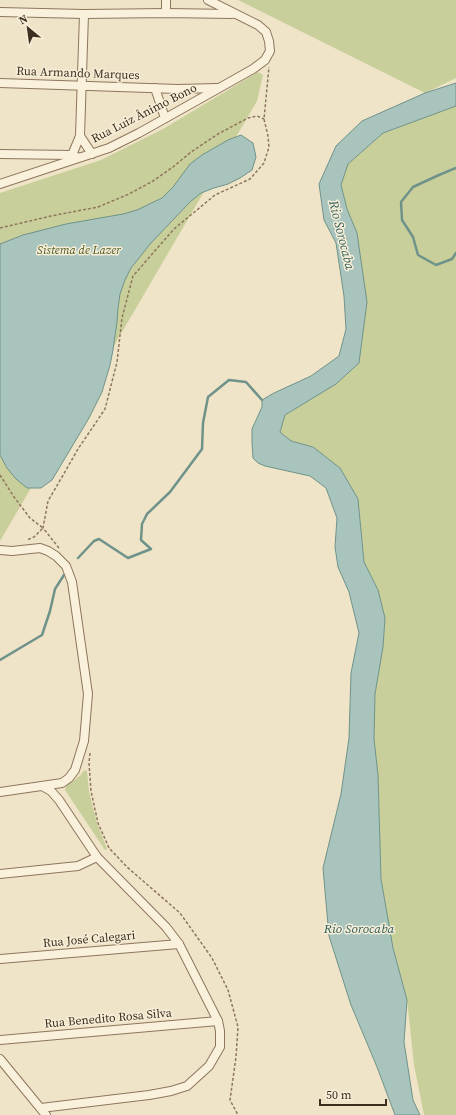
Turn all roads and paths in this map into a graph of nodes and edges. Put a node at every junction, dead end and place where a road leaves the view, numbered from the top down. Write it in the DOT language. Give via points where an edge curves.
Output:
graph roads {
  1 [pos="166,0"];
  2 [pos="208,0"];
  3 [pos="0,12"];
  4 [pos="166,13"];
  5 [pos="84,14"];
  6 [pos="235,14"];
  7 [pos="269,65"];
  8 [pos="0,83"];
  9 [pos="82,85"];
  10 [pos="155,88"];
  11 [pos="178,88"];
  12 [pos="218,88"];
  13 [pos="196,101"];
  14 [pos="165,118"];
  15 [pos="264,119"];
  16 [pos="80,136"];
  17 [pos="0,154"];
  18 [pos="92,154"];
  19 [pos="35,155"];
  20 [pos="76,157"];
  21 [pos="49,168"];
  22 [pos="0,184"];
  23 [pos="0,228"];
  24 [pos="0,475"];
  25 [pos="43,528"];
  26 [pos="21,543"];
  27 [pos="0,550"];
  28 [pos="61,550"];
  29 [pos="90,748"];
  30 [pos="42,786"];
  31 [pos="0,792"];
  32 [pos="97,857"];
  33 [pos="0,874"];
  34 [pos="180,944"];
  35 [pos="1,957"];
  36 [pos="218,1021"];
  37 [pos="0,1040"];
  38 [pos="0,1059"];
  39 [pos="41,1108"];
  40 [pos="46,1115"];
  41 [pos="238,1115"];
  1 -- 4 [label="street"];
  2 -- 6 [label="street"];
  3 -- 5 [label="street"];
  4 -- 5 [label="street"];
  4 -- 6 [label="street"];
  5 -- 9 [label="street"];
  6 -- 12 [label="street, Rua Luiz Ânimo Bono" via="258,25 266,32 270,50 265,60 253,69"];
  7 -- 15 [label="path"];
  8 -- 9 [label="street, Rua Armando Marques"];
  9 -- 10 [label="street, Rua Armando Marques"];
  9 -- 16 [label="street"];
  10 -- 11 [label="street, Rua Armando Marques"];
  10 -- 14 [label="street, Rua Armando Marques"];
  11 -- 12 [label="street, Rua Armando Marques"];
  11 -- 13 [label="street" via="185,90"];
  12 -- 13 [label="street, Rua Luiz Ânimo Bono"];
  13 -- 14 [label="street, Rua Luiz Ânimo Bono"];
  14 -- 18 [label="street, Rua Luiz Ânimo Bono" via="109,148"];
  15 -- 23 [label="path" via="257,116 248,118 218,134 153,181 98,207"];
  15 -- 25 [label="path" via="269,147 264,162 250,179 215,195 174,229 133,276 122,318 117,362 105,409 48,501"];
  16 -- 18 [label="street"];
  16 -- 20 [label="street"];
  17 -- 19 [label="street"];
  18 -- 20 [label="street, Rua Luiz Ânimo Bono"];
  19 -- 20 [label="street"];
  19 -- 21 [label="street"];
  20 -- 21 [label="street, Rua Luiz Ânimo Bono"];
  21 -- 22 [label="street, Rua Luiz Ânimo Bono"];
  24 -- 25 [label="path" via="30,518"];
  25 -- 26 [label="path" via="34,537"];
  25 -- 28 [label="path"];
  27 -- 30 [label="street" via="48,550 66,566 72,582 88,694 84,741 75,770 69,778 62,783"];
  29 -- 41 [label="path" via="91,791 98,823 109,848 180,913 212,958 228,990 238,1027 230,1100"];
  30 -- 31 [label="street"];
  30 -- 32 [label="street" via="59,800"];
  32 -- 33 [label="street" via="78,866"];
  32 -- 34 [label="street"];
  34 -- 35 [label="street, Rua José Calegari"];
  34 -- 36 [label="street"];
  36 -- 37 [label="street, Rua Benedito Rosa Silva"];
  36 -- 39 [label="street" via="220,1047 209,1066 187,1086 149,1095"];
  38 -- 39 [label="street"];
  39 -- 40 [label="street"];
}
